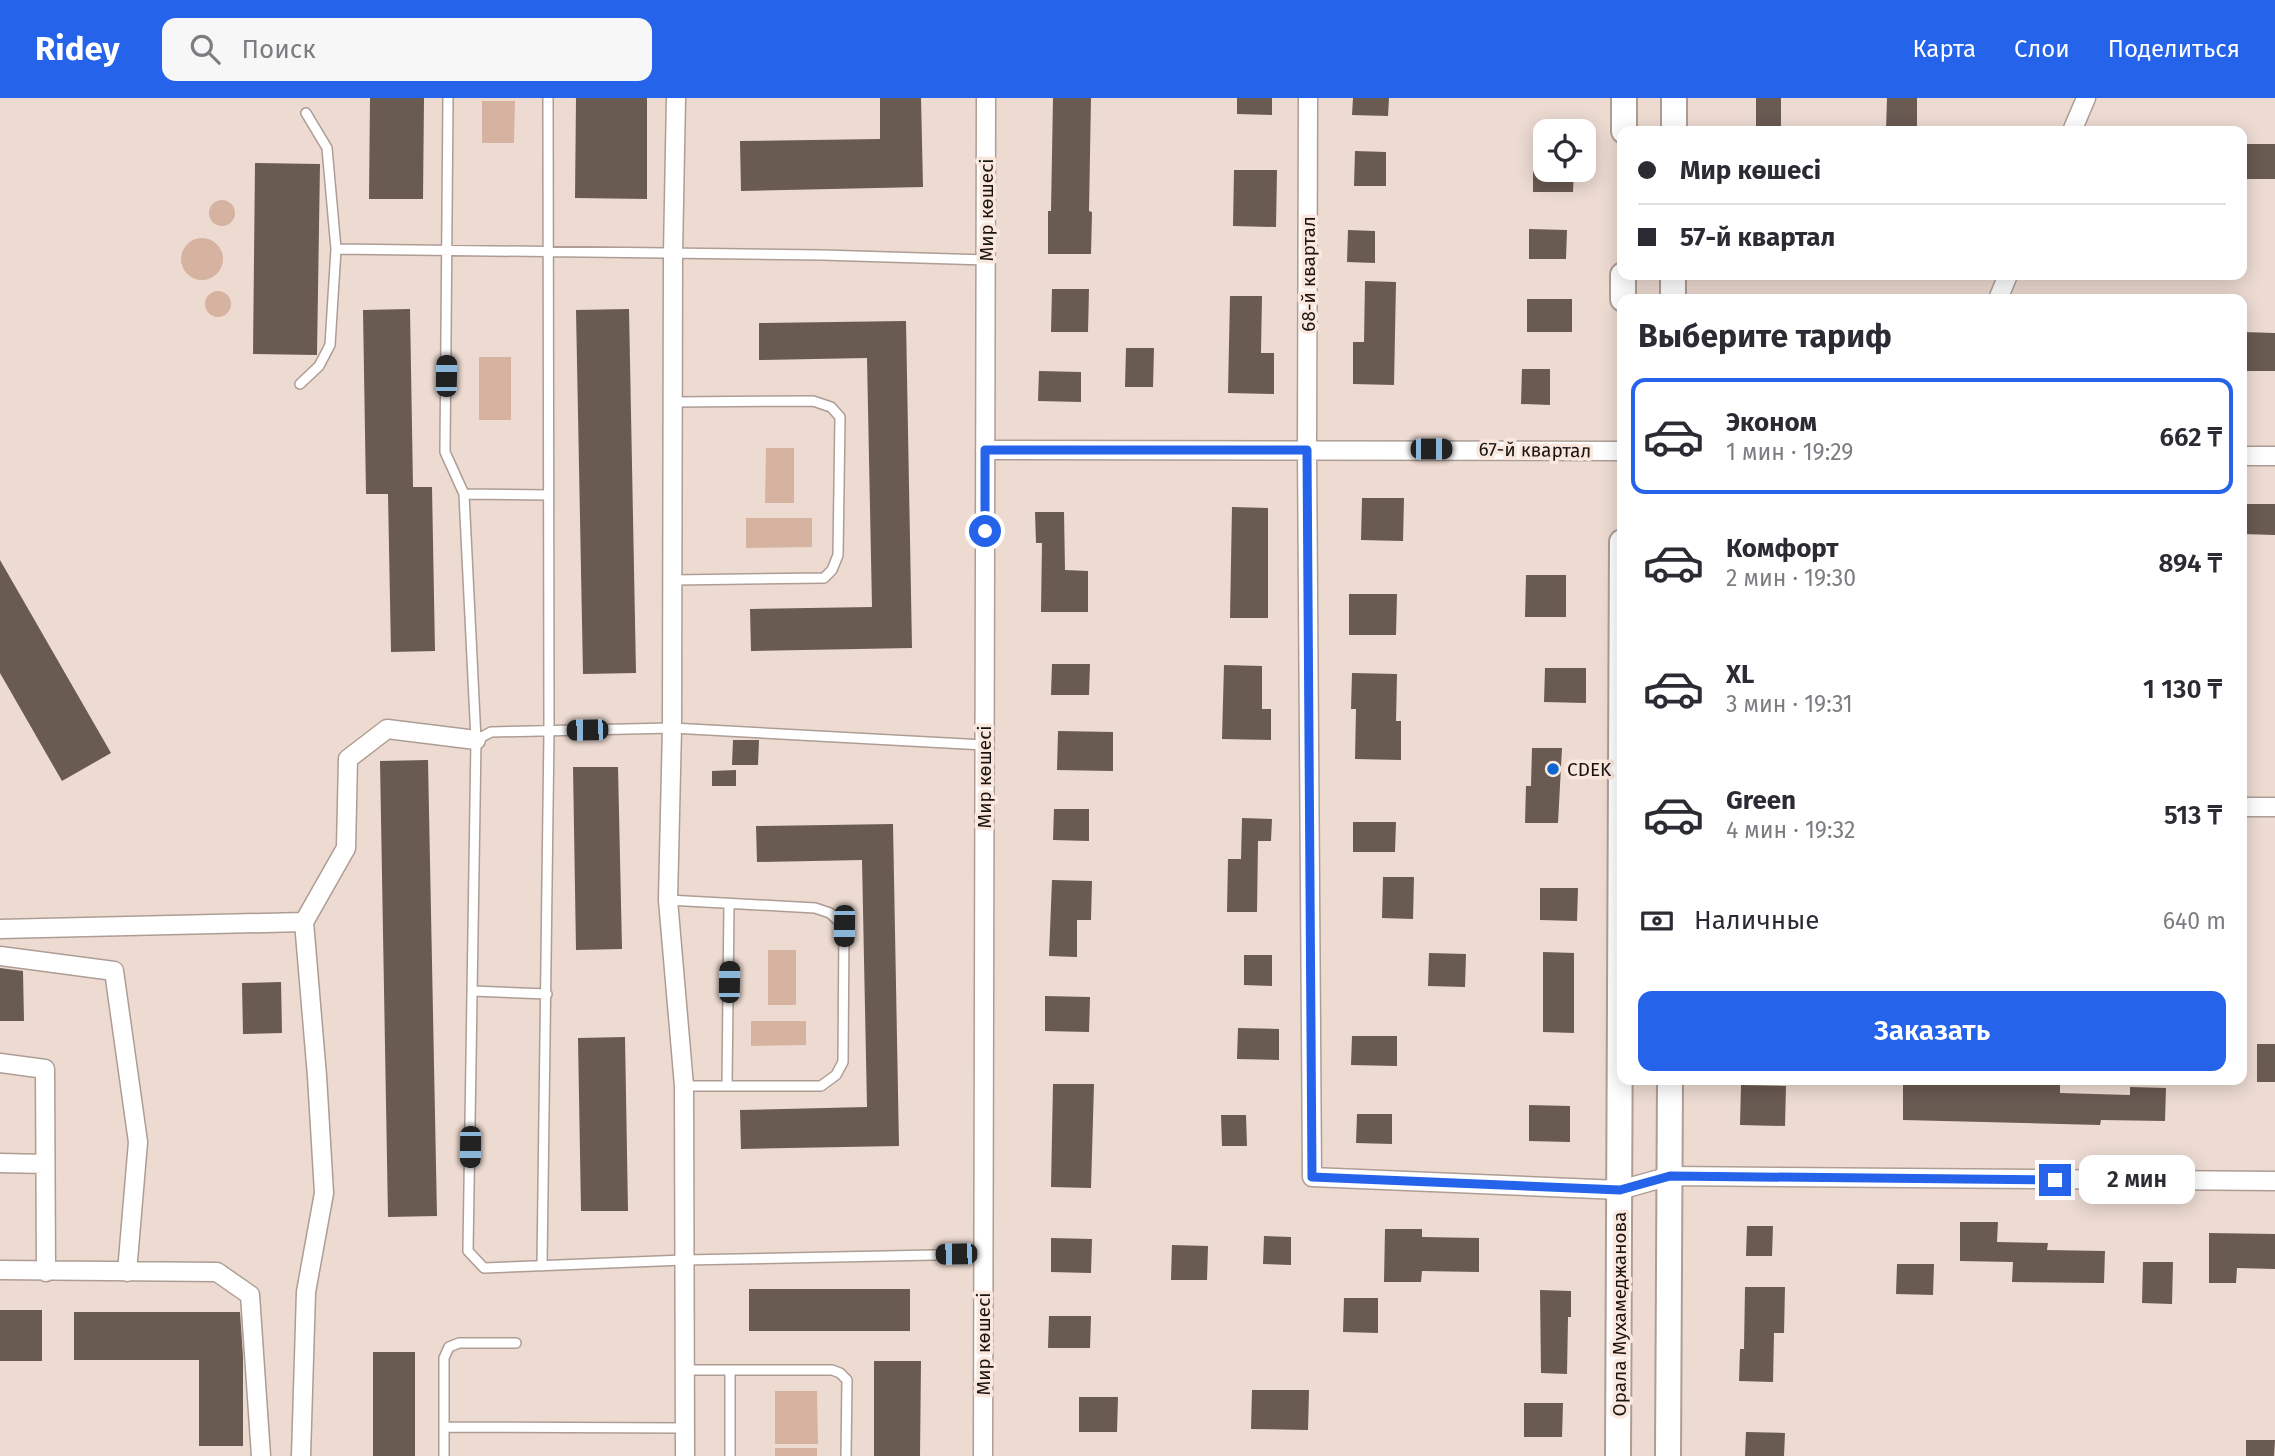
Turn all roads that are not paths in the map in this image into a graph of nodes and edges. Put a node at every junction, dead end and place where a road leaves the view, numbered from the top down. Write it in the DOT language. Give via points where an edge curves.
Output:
graph roads {
  1 [pos="447,98"];
  2 [pos="548,98"];
  3 [pos="676,98"];
  4 [pos="986,98"];
  5 [pos="1308,98"];
  6 [pos="1624,98"];
  7 [pos="1674,98"];
  8 [pos="2086,98"];
  9 [pos="306,113"];
  10 [pos="1624,126"];
  11 [pos="1674,126"];
  12 [pos="2073,126"];
  13 [pos="336,249"];
  14 [pos="448,250"];
  15 [pos="550,252"];
  16 [pos="673,253"];
  17 [pos="986,260"];
  18 [pos="300,384"];
  19 [pos="674,402"];
  20 [pos="985,450"];
  21 [pos="1307,450"];
  22 [pos="1617,451"];
  23 [pos="2247,456"];
  24 [pos="2275,456"];
  25 [pos="464,494"];
  26 [pos="548,495"];
  27 [pos="673,580"];
  28 [pos="672,729"];
  29 [pos="549,731"];
  30 [pos="476,740"];
  31 [pos="985,745"];
  32 [pos="2247,807"];
  33 [pos="2275,807"];
  34 [pos="668,900"];
  35 [pos="729,904"];
  36 [pos="304,922"];
  37 [pos="0,929"];
  38 [pos="0,957"];
  39 [pos="472,991"];
  40 [pos="547,994"];
  41 [pos="0,1063"];
  42 [pos="1621,1085"];
  43 [pos="1670,1085"];
  44 [pos="684,1086"];
  45 [pos="727,1086"];
  46 [pos="0,1163"];
  47 [pos="45,1164"];
  48 [pos="1670,1176"];
  49 [pos="2275,1181"];
  50 [pos="1620,1190"];
  51 [pos="983,1254"];
  52 [pos="684,1260"];
  53 [pos="542,1266"];
  54 [pos="0,1270"];
  55 [pos="46,1272"];
  56 [pos="127,1272"];
  57 [pos="516,1342"];
  58 [pos="685,1370"];
  59 [pos="730,1370"];
  60 [pos="444,1427"];
  61 [pos="685,1428"];
  62 [pos="261,1456"];
  63 [pos="301,1456"];
  64 [pos="444,1456"];
  65 [pos="685,1456"];
  66 [pos="730,1456"];
  67 [pos="846,1456"];
  68 [pos="983,1456"];
  69 [pos="1618,1456"];
  70 [pos="1668,1456"];
  1 -- 14 [label="lane"];
  2 -- 15 [label="lane"];
  3 -- 16 [label="street"];
  4 -- 17 [label="street, Мир көшесі"];
  5 -- 21 [label="street, 68-й квартал"];
  6 -- 10 [label="street"];
  7 -- 11 [label="street"];
  8 -- 12 [label="street"];
  9 -- 13 [label="lane" via="327,148"];
  13 -- 14 [label="lane"];
  13 -- 18 [label="lane" via="330,345 319,366"];
  14 -- 15 [label="lane"];
  14 -- 25 [label="lane" via="445,452"];
  15 -- 16 [label="lane"];
  15 -- 26 [label="lane"];
  16 -- 17 [label="lane"];
  16 -- 19 [label="street"];
  17 -- 20 [label="street, Мир көшесі"];
  19 -- 27 [label="street"];
  19 -- 27 [label="lane" via="813,401 831,407 840,417 838,555 824,578"];
  20 -- 21 [label="street, 67-й квартал"];
  20 -- 31 [label="street, Мир көшесі"];
  21 -- 22 [label="street, 67-й квартал"];
  21 -- 50 [label="street, 68-й квартал" via="1312,1177"];
  23 -- 24 [label="street"];
  25 -- 26 [label="lane"];
  25 -- 30 [label="lane"];
  26 -- 29 [label="lane"];
  27 -- 28 [label="street"];
  28 -- 29 [label="lane"];
  28 -- 31 [label="lane"];
  28 -- 34 [label="street"];
  29 -- 30 [label="lane" via="491,732"];
  29 -- 40 [label="lane"];
  30 -- 36 [label="street" via="387,729 348,759 346,848"];
  30 -- 39 [label="lane"];
  31 -- 51 [label="street, Мир көшесі"];
  32 -- 33 [label="street"];
  34 -- 35 [label="lane"];
  34 -- 44 [label="street"];
  35 -- 45 [label="lane"];
  35 -- 45 [label="lane" via="815,908 830,914 844,926 844,980 843,1062 836,1075 821,1086"];
  36 -- 37 [label="street"];
  36 -- 63 [label="street" via="324,1193 306,1293"];
  38 -- 56 [label="street" via="114,971 138,1142"];
  39 -- 40 [label="lane"];
  39 -- 53 [label="lane" via="468,1251 484,1268"];
  40 -- 53 [label="lane"];
  41 -- 47 [label="street" via="45,1069"];
  42 -- 50 [label="street, Орала Мухамеджанова"];
  43 -- 48 [label="street"];
  44 -- 45 [label="lane"];
  44 -- 52 [label="street"];
  46 -- 47 [label="street"];
  47 -- 55 [label="street"];
  48 -- 49 [label="street"];
  48 -- 50 [label="street"];
  48 -- 70 [label="street"];
  50 -- 69 [label="street, Орала Мухамеджанова"];
  51 -- 52 [label="lane"];
  51 -- 68 [label="street, Мир көшесі"];
  52 -- 53 [label="lane"];
  52 -- 58 [label="street"];
  54 -- 55 [label="street"];
  55 -- 56 [label="street"];
  56 -- 62 [label="street" via="217,1272 250,1296"];
  57 -- 60 [label="lane" via="449,1347 444,1358"];
  58 -- 59 [label="lane"];
  58 -- 61 [label="street"];
  59 -- 66 [label="lane"];
  59 -- 67 [label="lane" via="840,1373 847,1380"];
  60 -- 61 [label="lane"];
  60 -- 64 [label="lane"];
  61 -- 65 [label="street"];
}
